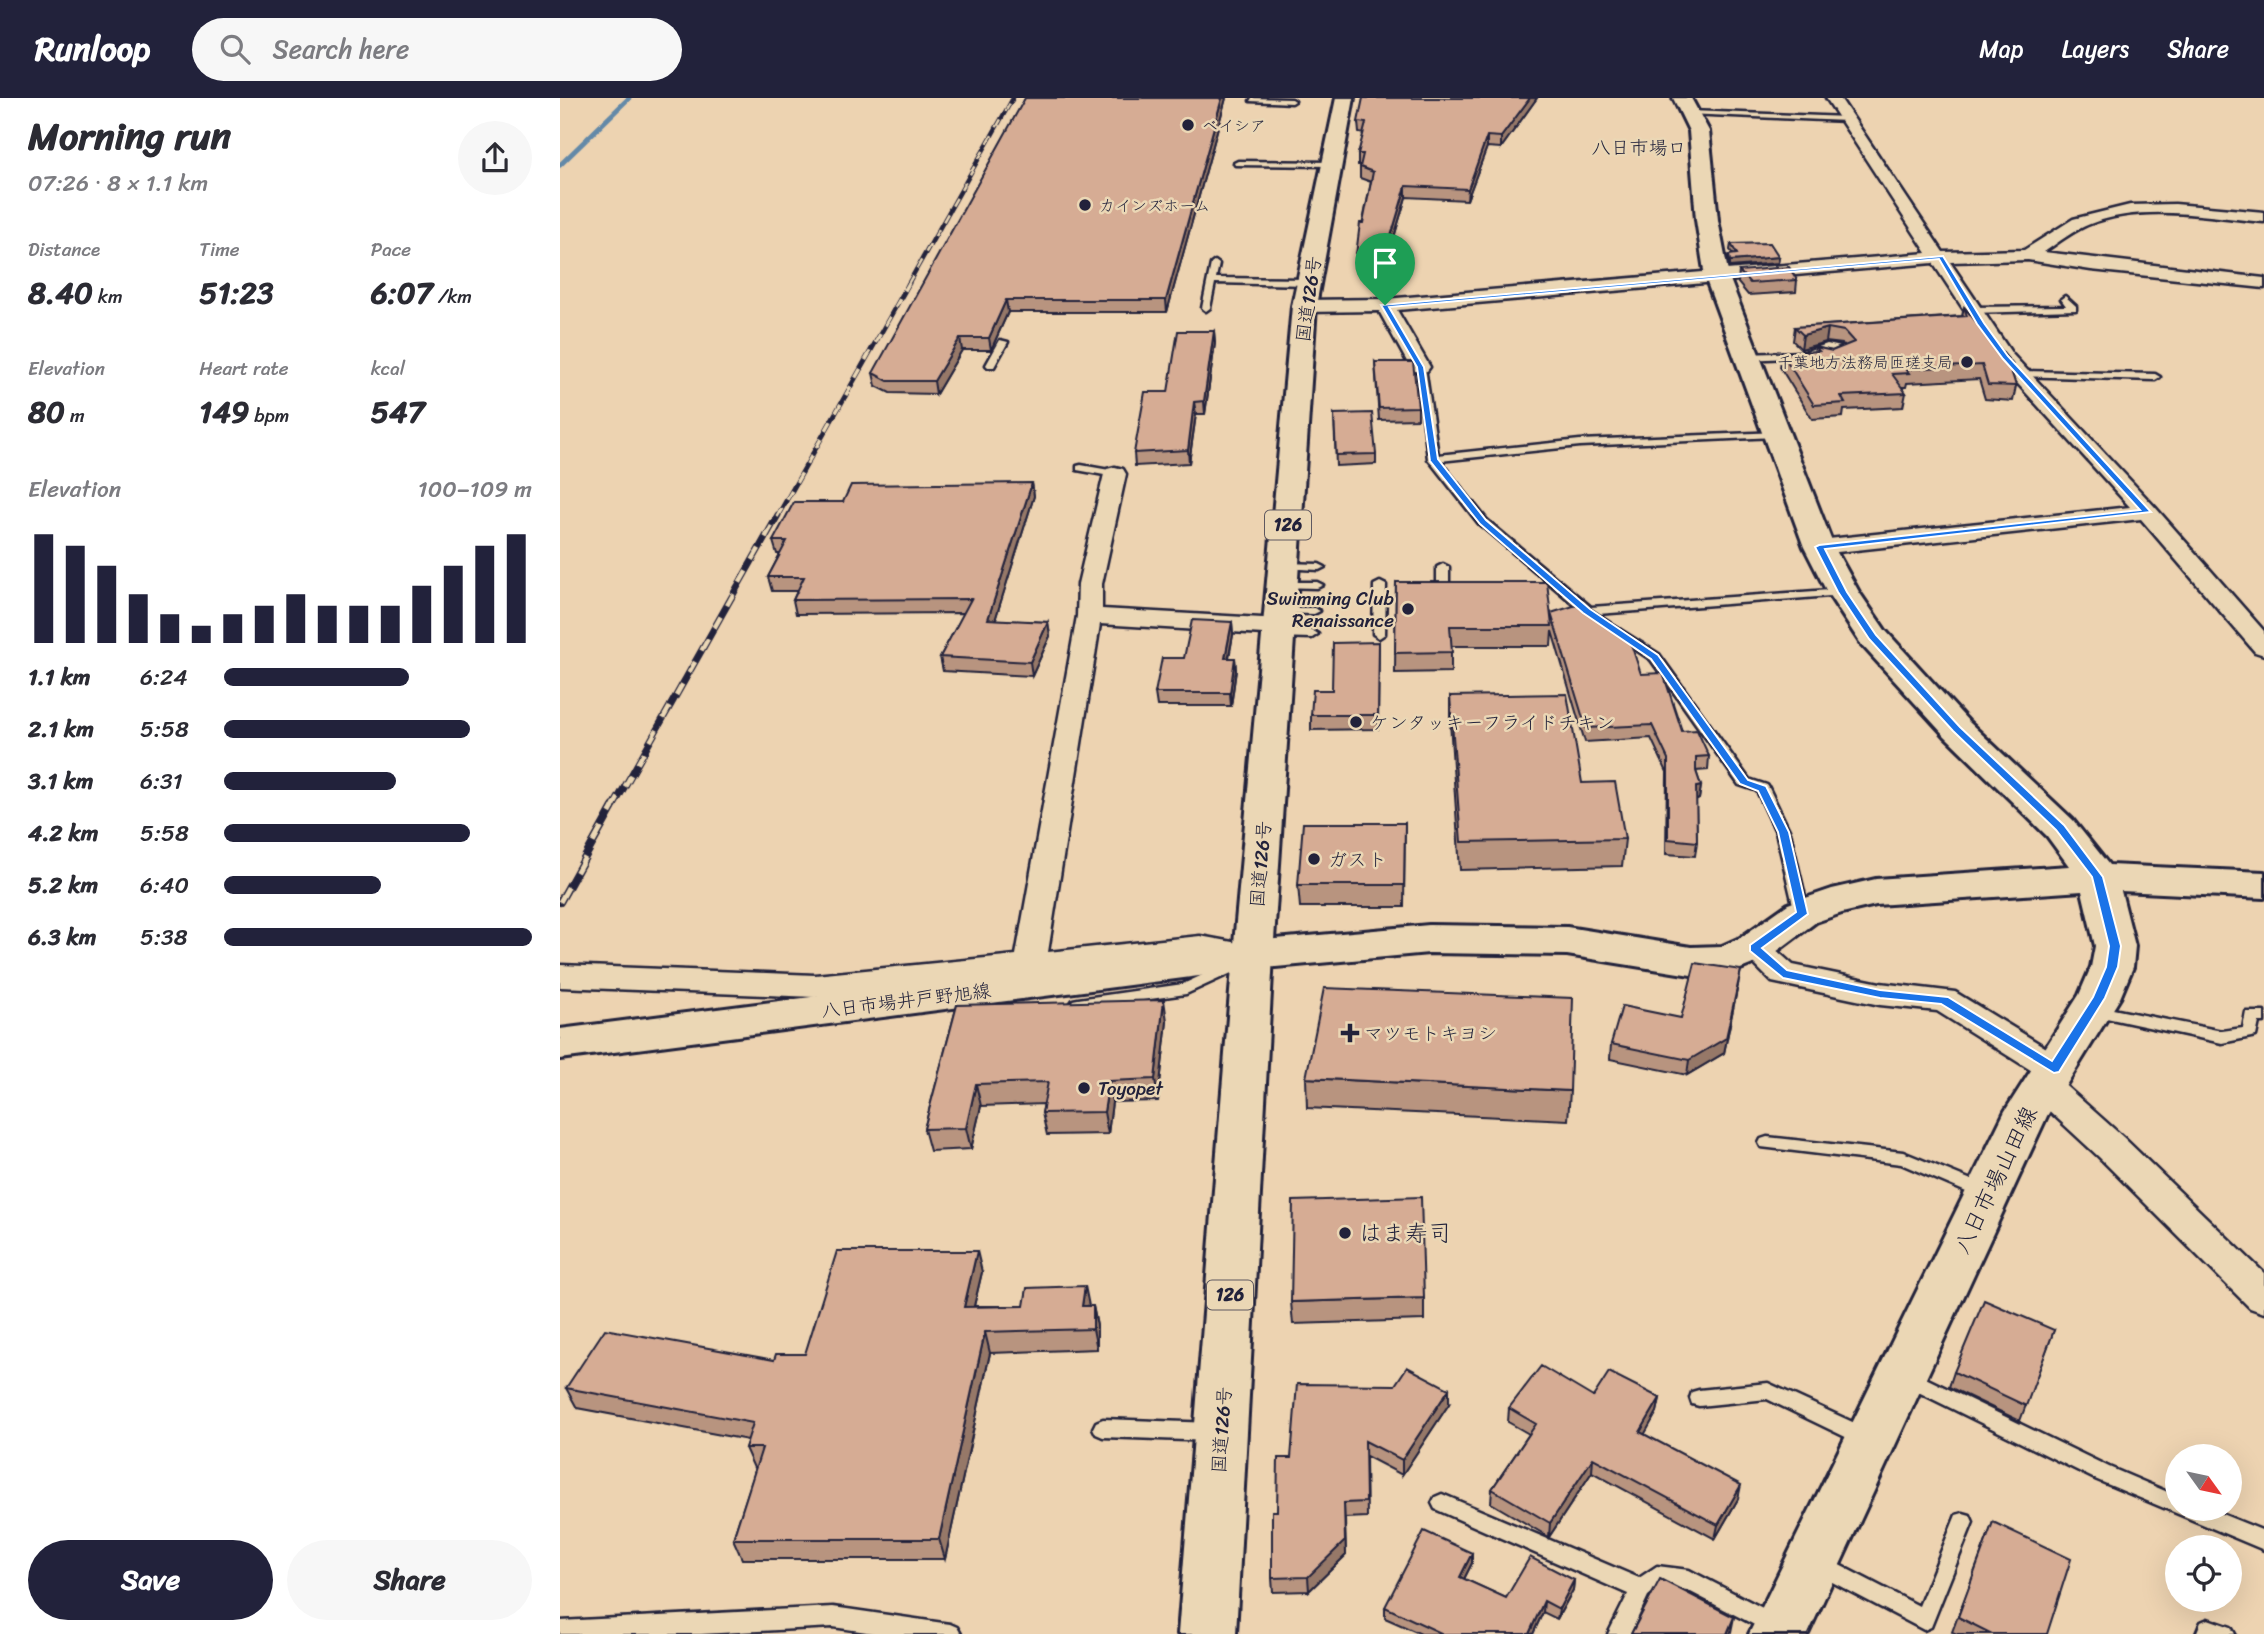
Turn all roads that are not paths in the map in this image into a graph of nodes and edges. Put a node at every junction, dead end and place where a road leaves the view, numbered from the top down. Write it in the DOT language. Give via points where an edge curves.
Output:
graph roads {
  1 [pos="1345,98"];
  2 [pos="1833,98"];
  3 [pos="1252,100"];
  4 [pos="1292,101"];
  5 [pos="1686,105"];
  6 [pos="1847,119"];
  7 [pos="1238,163"];
  8 [pos="1332,164"];
  9 [pos="2264,217"];
  10 [pos="2028,255"];
  11 [pos="1941,257"];
  12 [pos="1215,264"];
  13 [pos="1717,277"];
  14 [pos="1212,280"];
  15 [pos="2264,283"];
  16 [pos="1307,294"];
  17 [pos="2065,299"];
  18 [pos="1385,305"];
  19 [pos="1206,308"];
  20 [pos="1972,310"];
  21 [pos="1003,342"];
  22 [pos="1807,354"];
  23 [pos="1747,357"];
  24 [pos="992,365"];
  25 [pos="1420,367"];
  26 [pos="2020,374"];
  27 [pos="2155,377"];
  28 [pos="1775,434"];
  29 [pos="1433,459"];
  30 [pos="1081,468"];
  31 [pos="1115,474"];
  32 [pos="2147,512"];
  33 [pos="1819,547"];
  34 [pos="1443,566"];
  35 [pos="1319,567"];
  36 [pos="1317,585"];
  37 [pos="1380,585"];
  38 [pos="1443,585"];
  39 [pos="1843,592"];
  40 [pos="1281,605"];
  41 [pos="1314,611"];
  42 [pos="1586,611"];
  43 [pos="1089,616"];
  44 [pos="1312,634"];
  45 [pos="1379,634"];
  46 [pos="2264,647"];
  47 [pos="2098,877"];
  48 [pos="2264,885"];
  49 [pos="1802,914"];
  50 [pos="1754,948"];
  51 [pos="1252,955"];
  52 [pos="1030,964"];
  53 [pos="562,980"];
  54 [pos="1068,1005"];
  55 [pos="2092,1010"];
  56 [pos="2264,1017"];
  57 [pos="560,1044"];
  58 [pos="2049,1077"];
  59 [pos="1767,1143"];
  60 [pos="1987,1194"];
  61 [pos="2264,1297"];
  62 [pos="1901,1374"];
  63 [pos="1699,1398"];
  64 [pos="1103,1428"];
  65 [pos="1221,1433"];
  66 [pos="1871,1440"];
  67 [pos="2165,1501"];
  68 [pos="1442,1503"];
  69 [pos="2214,1521"];
  70 [pos="1963,1522"];
  71 [pos="2264,1541"];
  72 [pos="1813,1561"];
  73 [pos="1641,1589"];
  74 [pos="560,1631"];
  75 [pos="1779,1631"];
  76 [pos="950,1634"];
  77 [pos="1208,1634"];
  78 [pos="1619,1634"];
  79 [pos="2207,1634"];
  80 [pos="2224,1634"];
  1 -- 8 [label="main road, 国道126号 / 126"];
  2 -- 6 [label="street"];
  3 -- 4 [label="lane"];
  5 -- 6 [label="lane"];
  5 -- 13 [label="main road" via="1699,131"];
  6 -- 11 [label="street"];
  7 -- 8 [label="lane"];
  8 -- 16 [label="main road, 国道126号 / 126"];
  9 -- 10 [label="street" via="2123,211 2085,219"];
  10 -- 11 [label="street"];
  10 -- 15 [label="street"];
  11 -- 13 [label="street"];
  11 -- 20 [label="street"];
  12 -- 14 [label="lane"];
  13 -- 18 [label="street"];
  13 -- 23 [label="main road"];
  14 -- 16 [label="lane"];
  14 -- 19 [label="lane"];
  16 -- 18 [label="street"];
  16 -- 40 [label="main road, 国道126号 / 126"];
  17 -- 20 [label="lane" via="2073,308"];
  18 -- 25 [label="street"];
  20 -- 26 [label="street"];
  21 -- 24 [label="lane"];
  22 -- 23 [label="lane"];
  23 -- 28 [label="main road"];
  25 -- 29 [label="lane"];
  26 -- 27 [label="lane"];
  26 -- 32 [label="street"];
  28 -- 29 [label="lane" via="1580,443"];
  28 -- 33 [label="main road"];
  29 -- 42 [label="lane" via="1483,522"];
  30 -- 31 [label="lane"];
  31 -- 43 [label="street" via="1090,584"];
  32 -- 33 [label="street"];
  32 -- 46 [label="street"];
  33 -- 39 [label="main road"];
  34 -- 38 [label="lane"];
  35 -- 40 [label="lane"];
  36 -- 40 [label="lane"];
  37 -- 45 [label="lane"];
  39 -- 42 [label="lane"];
  39 -- 47 [label="main road" via="1873,637 1957,729 2060,828"];
  40 -- 41 [label="lane"];
  40 -- 43 [label="street"];
  40 -- 44 [label="lane"];
  40 -- 51 [label="main road, 国道126号 / 126"];
  42 -- 49 [label="lane" via="1655,657 1744,782 1762,788 1783,832"];
  43 -- 52 [label="street"];
  47 -- 48 [label="main road"];
  47 -- 49 [label="main road, 八日市場井戸野旭線" via="1876,892"];
  47 -- 55 [label="main road, 八日市場山田線" via="2115,946 2112,967"];
  49 -- 50 [label="main road, 八日市場井戸野旭線"];
  50 -- 51 [label="main road, 八日市場井戸野旭線" via="1728,960 1691,961 1567,941 1429,939"];
  50 -- 58 [label="street" via="1783,974 1880,994 1944,1000"];
  51 -- 52 [label="street" via="1200,947"];
  51 -- 54 [label="lane" via="1186,989"];
  51 -- 57 [label="main road, 八日市場井戸野旭線"];
  51 -- 65 [label="main road, 国道126号 / 126"];
  52 -- 53 [label="street" via="816,986"];
  55 -- 56 [label="lane" via="2222,1037 2251,1032 2251,1016"];
  55 -- 58 [label="main road, 八日市場山田線"];
  58 -- 60 [label="main road, 八日市場山田線" via="2027,1111"];
  58 -- 61 [label="street" via="2111,1147"];
  59 -- 60 [label="lane" via="1903,1158"];
  60 -- 62 [label="main road, 八日市場山田線"];
  62 -- 66 [label="main road, 八日市場山田線"];
  62 -- 67 [label="lane"];
  63 -- 66 [label="lane" via="1768,1391"];
  64 -- 65 [label="lane"];
  65 -- 77 [label="main road, 国道126号 / 126"];
  66 -- 72 [label="main road, 八日市場山田線"];
  68 -- 73 [label="lane"];
  69 -- 71 [label="lane"];
  70 -- 72 [label="lane" via="1924,1620"];
  72 -- 75 [label="main road, 八日市場山田線"];
  73 -- 75 [label="lane" via="1657,1576 1689,1580"];
  73 -- 78 [label="lane"];
  74 -- 76 [label="lane" via="833,1617"];
  79 -- 80 [label="lane" via="2208,1629"];
}
